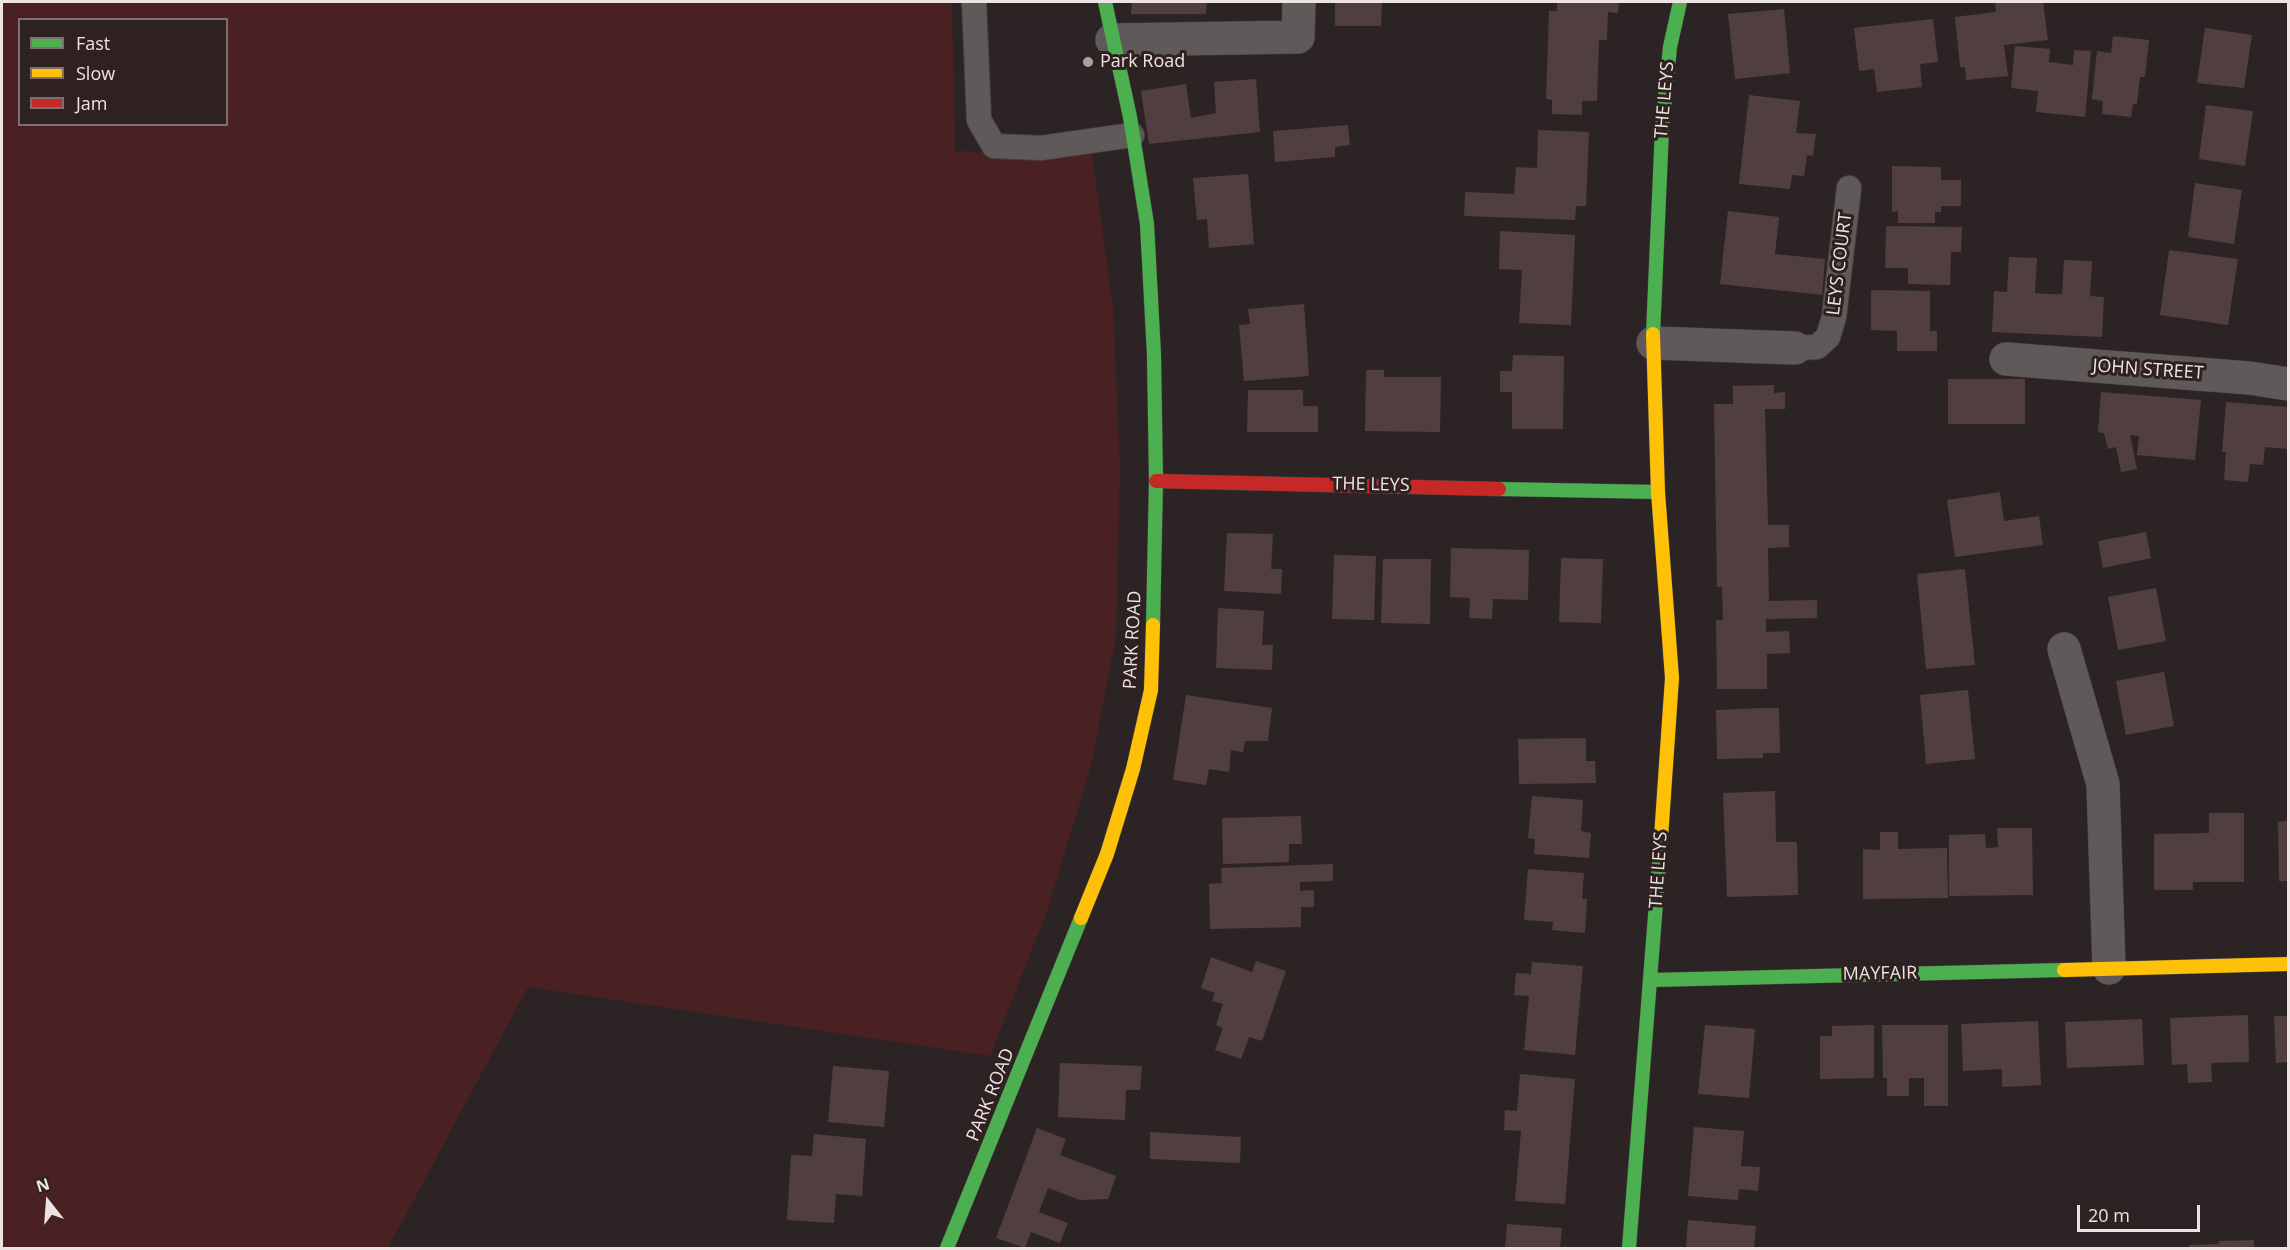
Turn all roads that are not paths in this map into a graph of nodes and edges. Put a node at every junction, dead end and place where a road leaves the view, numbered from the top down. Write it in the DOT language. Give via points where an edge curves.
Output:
graph roads {
  1 [pos="974,2"];
  2 [pos="1105,2"];
  3 [pos="1299,2"];
  4 [pos="1680,2"];
  5 [pos="1112,40"];
  6 [pos="1132,135"];
  7 [pos="1849,188"];
  8 [pos="1653,343"];
  9 [pos="1795,348"];
  10 [pos="2006,359"];
  11 [pos="2289,384"];
  12 [pos="1156,481"];
  13 [pos="1658,492"];
  14 [pos="2064,649"];
  15 [pos="2289,964"];
  16 [pos="2109,968"];
  17 [pos="1652,980"];
  18 [pos="947,1248"];
  19 [pos="1629,1248"];
  1 -- 6 [label="lane" via="979,120 994,146 1041,148"];
  2 -- 5 [label="street, PARK ROAD"];
  3 -- 5 [label="street" via="1298,37"];
  4 -- 8 [label="street, THE LEYS" via="1670,47 1662,129"];
  5 -- 6 [label="street, PARK ROAD"];
  6 -- 12 [label="street, PARK ROAD" via="1147,224"];
  7 -- 9 [label="lane, LEYS COURT" via="1834,316 1828,337 1817,347"];
  8 -- 9 [label="street"];
  8 -- 13 [label="street, THE LEYS"];
  10 -- 11 [label="street, JOHN STREET"];
  12 -- 13 [label="street, THE LEYS"];
  12 -- 18 [label="street, PARK ROAD" via="1151,690 1133,769 1102,865"];
  13 -- 17 [label="street, THE LEYS" via="1672,678"];
  14 -- 16 [label="street" via="2103,784"];
  15 -- 16 [label="street, MAYFAIR"];
  16 -- 17 [label="street, MAYFAIR"];
  17 -- 19 [label="street, THE LEYS"];
}
